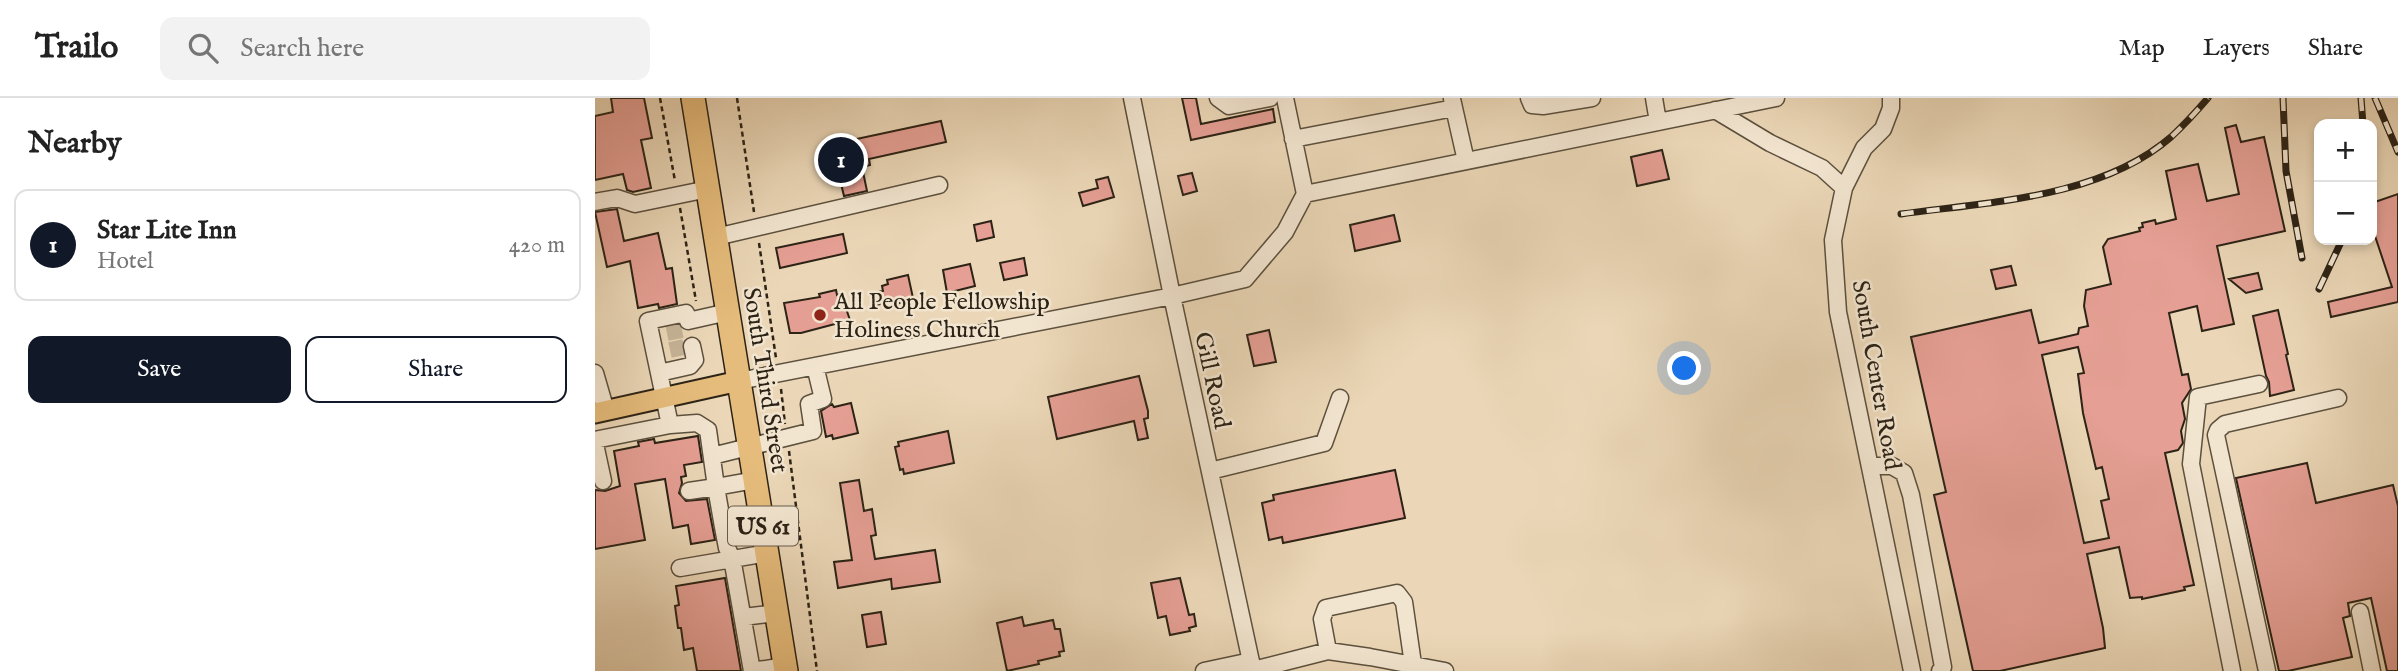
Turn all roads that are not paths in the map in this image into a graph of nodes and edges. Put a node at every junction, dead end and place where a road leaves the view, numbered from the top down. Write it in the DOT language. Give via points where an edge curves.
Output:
graph roads {
  1 [pos="693,98"];
  2 [pos="1132,98"];
  3 [pos="1218,98"];
  4 [pos="1270,98"];
  5 [pos="1285,98"];
  6 [pos="1529,98"];
  7 [pos="1593,98"];
  8 [pos="1654,98"];
  9 [pos="1776,98"];
  10 [pos="1891,98"];
  11 [pos="1453,103"];
  12 [pos="1696,106"];
  13 [pos="1715,110"];
  14 [pos="1658,122"];
  15 [pos="1293,139"];
  16 [pos="1466,161"];
  17 [pos="939,185"];
  18 [pos="1844,188"];
  19 [pos="708,189"];
  20 [pos="1305,194"];
  21 [pos="595,202"];
  22 [pos="716,237"];
  23 [pos="1172,296"];
  24 [pos="728,312"];
  25 [pos="679,328"];
  26 [pos="675,349"];
  27 [pos="815,366"];
  28 [pos="595,373"];
  29 [pos="659,373"];
  30 [pos="739,381"];
  31 [pos="2259,384"];
  32 [pos="664,398"];
  33 [pos="1340,398"];
  34 [pos="2338,398"];
  35 [pos="635,405"];
  36 [pos="601,412"];
  37 [pos="670,425"];
  38 [pos="640,431"];
  39 [pos="595,442"];
  40 [pos="750,447"];
  41 [pos="712,456"];
  42 [pos="1870,466"];
  43 [pos="1210,471"];
  44 [pos="755,480"];
  45 [pos="603,481"];
  46 [pos="716,487"];
  47 [pos="689,491"];
  48 [pos="762,522"];
  49 [pos="723,527"];
  50 [pos="767,553"];
  51 [pos="732,558"];
  52 [pos="680,568"];
  53 [pos="2360,612"];
  54 [pos="777,613"];
  55 [pos="743,617"];
  56 [pos="1328,651"];
  57 [pos="1252,667"];
  58 [pos="786,668"];
  59 [pos="1413,668"];
  60 [pos="752,671"];
  61 [pos="1204,671"];
  62 [pos="1445,671"];
  63 [pos="1912,671"];
  64 [pos="1940,671"];
  65 [pos="2232,671"];
  66 [pos="2267,671"];
  67 [pos="2372,671"];
  1 -- 19 [label="highway, South Third Street / US 61"];
  2 -- 23 [label="street, Gill Road"];
  3 -- 4 [label="street" via="1229,106"];
  5 -- 15 [label="street"];
  6 -- 7 [label="street" via="1532,105 1543,106"];
  8 -- 14 [label="street"];
  9 -- 13 [label="street"];
  10 -- 18 [label="street, South Center Road" via="1883,129 1864,148"];
  11 -- 15 [label="street"];
  11 -- 16 [label="street"];
  12 -- 13 [label="street"];
  12 -- 14 [label="street"];
  13 -- 18 [label="street" via="1822,169"];
  14 -- 16 [label="street"];
  15 -- 20 [label="street"];
  16 -- 20 [label="street"];
  17 -- 22 [label="street"];
  18 -- 42 [label="street, South Center Road" via="1832,240 1838,312"];
  19 -- 21 [label="street" via="677,195 637,212 617,198"];
  19 -- 22 [label="highway, South Third Street / US 61"];
  20 -- 23 [label="street" via="1285,232 1245,279"];
  22 -- 24 [label="highway, South Third Street / US 61"];
  23 -- 27 [label="street"];
  23 -- 43 [label="street, Gill Road"];
  24 -- 25 [label="street"];
  24 -- 30 [label="highway, South Third Street / US 61"];
  25 -- 26 [label="street"];
  25 -- 26 [label="street"];
  26 -- 29 [label="street"];
  26 -- 29 [label="street" via="695,359 690,366"];
  27 -- 30 [label="street"];
  27 -- 40 [label="street" via="823,399 809,404 813,431"];
  28 -- 36 [label="street"];
  29 -- 32 [label="street"];
  30 -- 32 [label="main road"];
  30 -- 40 [label="highway, South Third Street / US 61"];
  31 -- 65 [label="street" via="2198,397 2191,464"];
  32 -- 35 [label="main road"];
  32 -- 37 [label="street"];
  33 -- 43 [label="street" via="1324,443"];
  34 -- 66 [label="street" via="2225,424 2216,435"];
  35 -- 36 [label="main road"];
  35 -- 38 [label="street"];
  37 -- 38 [label="street"];
  37 -- 41 [label="street" via="697,423 708,430"];
  38 -- 39 [label="street"];
  39 -- 45 [label="street"];
  40 -- 41 [label="street"];
  40 -- 44 [label="highway, South Third Street / US 61"];
  41 -- 46 [label="street"];
  42 -- 63 [label="street, South Center Road"];
  42 -- 64 [label="street" via="1904,473 1943,667"];
  43 -- 57 [label="street, Gill Road"];
  44 -- 46 [label="street"];
  44 -- 48 [label="highway, South Third Street / US 61"];
  46 -- 47 [label="street"];
  46 -- 49 [label="street"];
  48 -- 49 [label="street"];
  48 -- 50 [label="highway, South Third Street / US 61"];
  49 -- 51 [label="street"];
  50 -- 51 [label="street"];
  50 -- 54 [label="highway, South Third Street / US 61"];
  51 -- 52 [label="street"];
  51 -- 55 [label="street"];
  53 -- 67 [label="street"];
  54 -- 55 [label="street"];
  54 -- 58 [label="highway, South Third Street / US 61"];
  55 -- 60 [label="street"];
  56 -- 57 [label="street"];
  56 -- 59 [label="street"];
  56 -- 59 [label="street" via="1322,619 1326,608 1397,593 1404,602"];
  57 -- 61 [label="street"];
  58 -- 60 [label="street"];
  59 -- 62 [label="street"];
}
